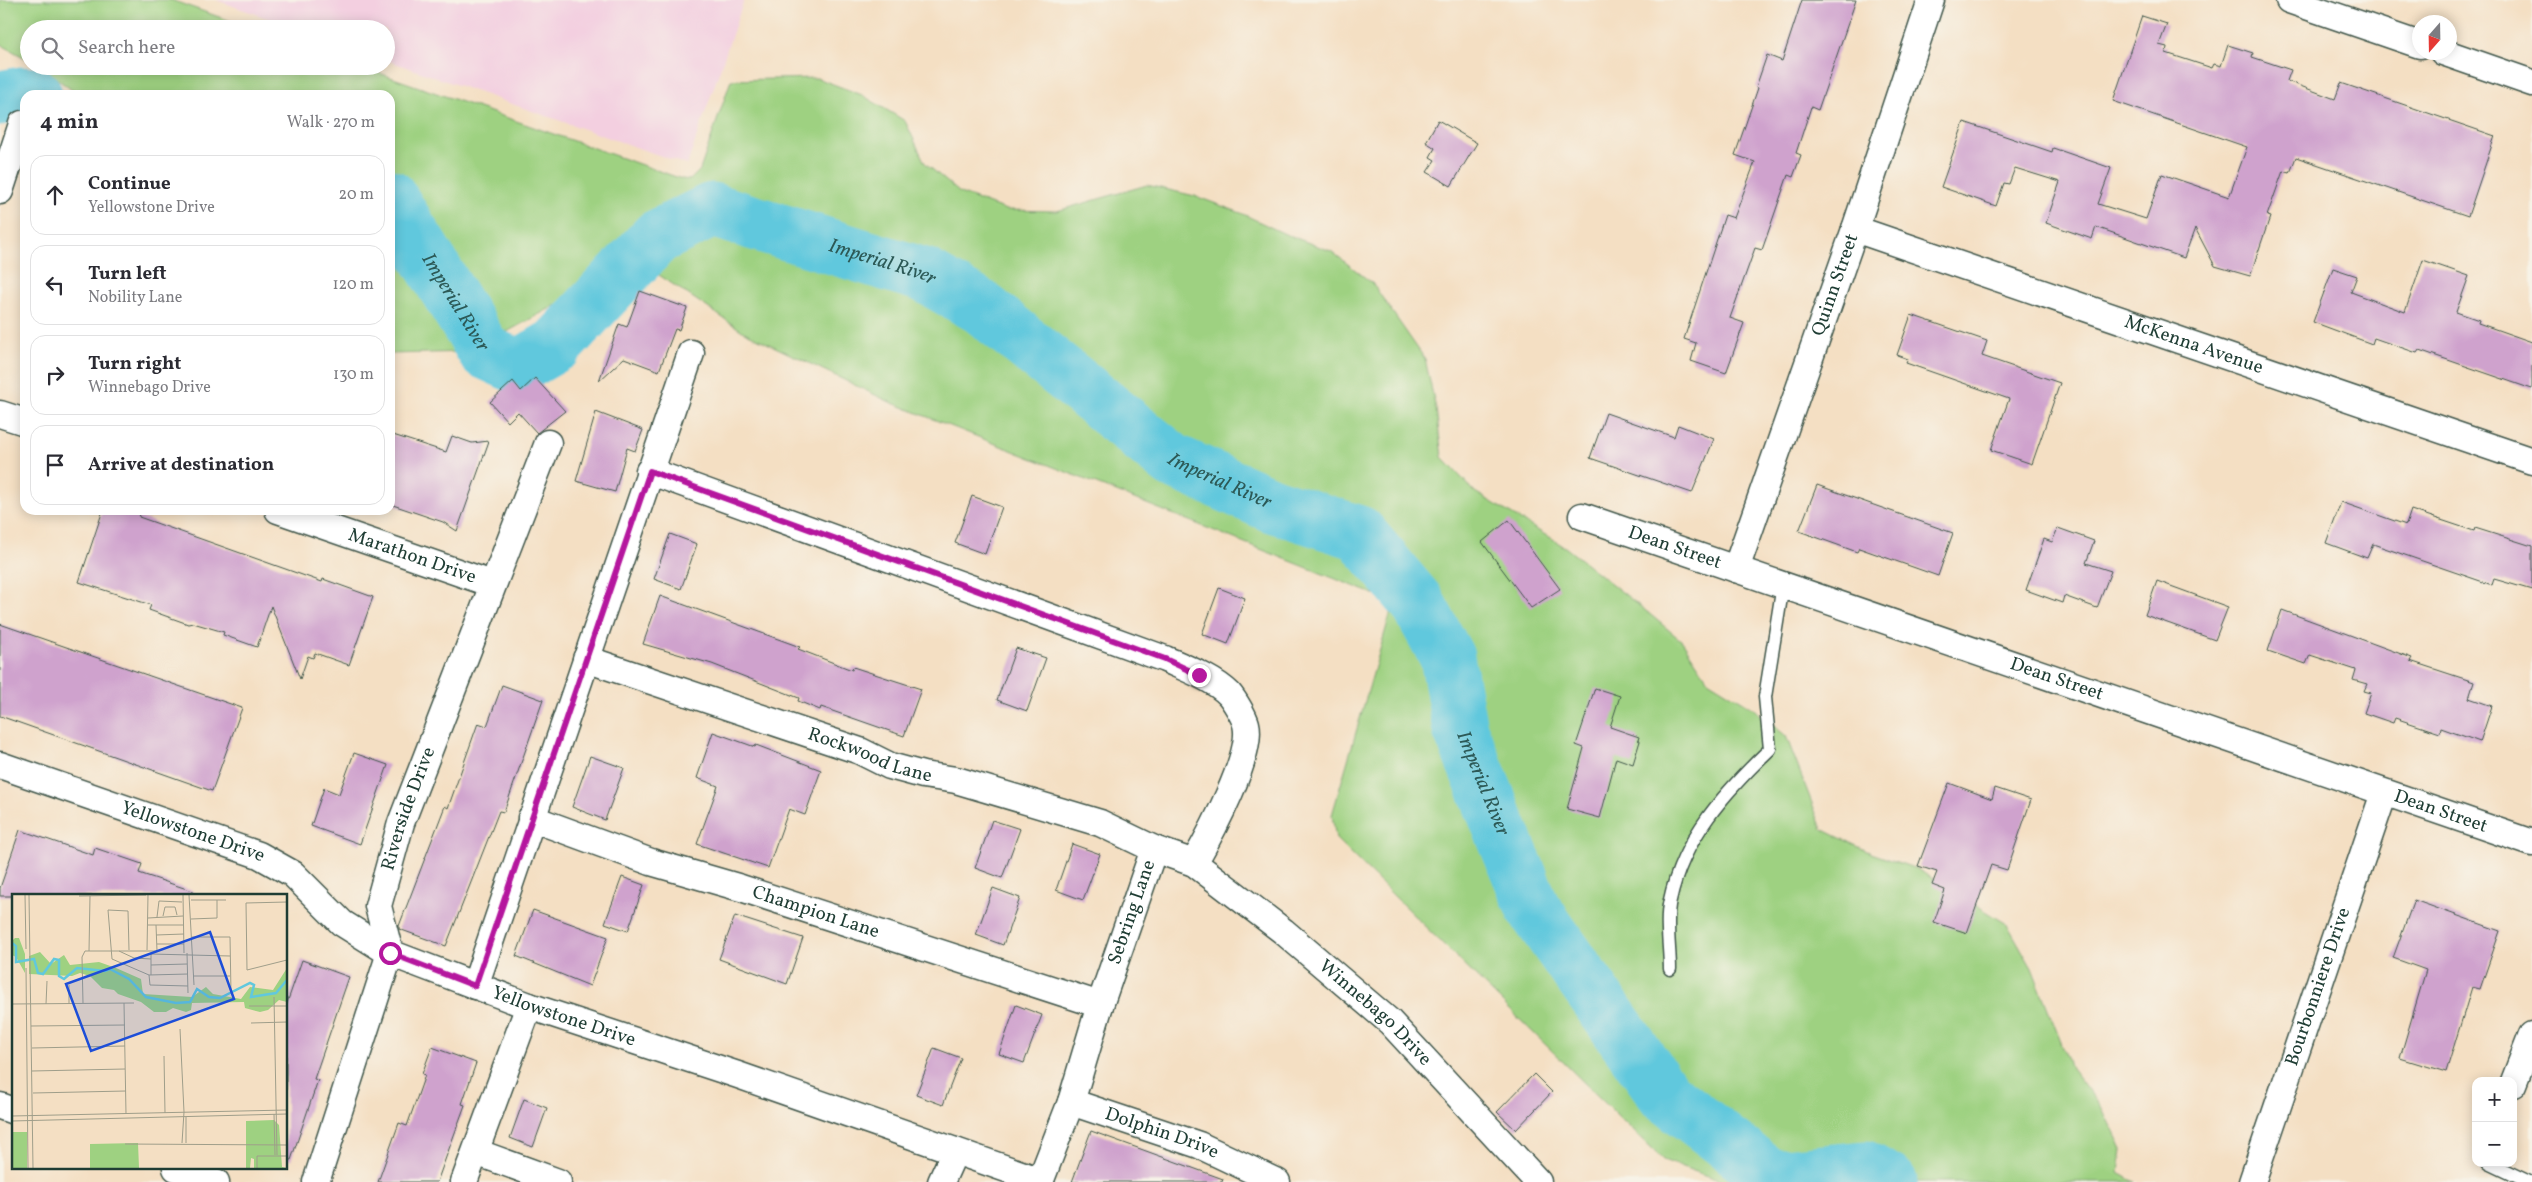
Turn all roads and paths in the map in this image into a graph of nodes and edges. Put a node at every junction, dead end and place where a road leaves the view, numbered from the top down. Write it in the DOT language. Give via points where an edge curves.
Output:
graph roads {
  1 [pos="1931,0"];
  2 [pos="2289,0"];
  3 [pos="2412,42"];
  4 [pos="2457,57"];
  5 [pos="2532,83"];
  6 [pos="20,139"];
  7 [pos="0,191"];
  8 [pos="1855,229"];
  9 [pos="691,353"];
  10 [pos="0,414"];
  11 [pos="20,420"];
  12 [pos="548,443"];
  13 [pos="2532,461"];
  14 [pos="650,471"];
  15 [pos="292,515"];
  16 [pos="1582,516"];
  17 [pos="1736,569"];
  18 [pos="492,584"];
  19 [pos="1783,585"];
  20 [pos="586,659"];
  21 [pos="0,765"];
  22 [pos="2384,792"];
  23 [pos="531,818"];
  24 [pos="2532,843"];
  25 [pos="1154,849"];
  26 [pos="1194,863"];
  27 [pos="390,953"];
  28 [pos="1670,969"];
  29 [pos="475,986"];
  30 [pos="1100,1005"];
  31 [pos="529,1006"];
  32 [pos="2532,1034"];
  33 [pos="2516,1077"];
  34 [pos="1071,1102"];
  35 [pos="0,1106"];
  36 [pos="12,1110"];
  37 [pos="955,1150"];
  38 [pos="476,1152"];
  39 [pos="2497,1167"];
  40 [pos="182,1170"];
  41 [pos="216,1182"];
  42 [pos="316,1182"];
  43 [pos="464,1182"];
  44 [pos="558,1182"];
  45 [pos="941,1182"];
  46 [pos="1040,1182"];
  47 [pos="1277,1182"];
  48 [pos="1538,1182"];
  49 [pos="2252,1182"];
  50 [pos="2529,1182"];
  1 -- 8 [label="street, Quinn Street"];
  2 -- 3 [label="street"];
  4 -- 5 [label="street"];
  6 -- 7 [label="street"];
  8 -- 13 [label="street, McKenna Avenue"];
  8 -- 17 [label="street, Quinn Street"];
  9 -- 14 [label="street"];
  10 -- 11 [label="street"];
  12 -- 18 [label="street, Riverside Drive"];
  14 -- 20 [label="street"];
  14 -- 26 [label="street" via="1165,659 1229,694 1246,724 1244,757 1215,825"];
  15 -- 18 [label="street, Marathon Drive"];
  16 -- 17 [label="street, Dean Street"];
  17 -- 19 [label="street, Dean Street"];
  18 -- 27 [label="street, Riverside Drive" via="401,823 388,869 378,906"];
  19 -- 22 [label="street, Dean Street"];
  19 -- 28 [label="lane" via="1765,697 1770,749 1703,821 1685,856 1669,901"];
  20 -- 23 [label="street"];
  20 -- 25 [label="street, Rockwood Lane" via="860,751 890,766 956,780 1100,823"];
  21 -- 27 [label="street, Yellowstone Drive" via="259,856 293,874 342,923"];
  22 -- 24 [label="street, Dean Street"];
  22 -- 49 [label="street, Bourbonniere Drive"];
  23 -- 29 [label="street"];
  23 -- 30 [label="street, Champion Lane" via="651,862"];
  25 -- 26 [label="street, Sebring Lane"];
  25 -- 30 [label="street, Sebring Lane"];
  26 -- 48 [label="street, Winnebago Drive" via="1283,931 1390,1022"];
  27 -- 29 [label="street, Yellowstone Drive"];
  27 -- 42 [label="street"];
  29 -- 31 [label="street, Yellowstone Drive"];
  30 -- 34 [label="street, Sebring Lane"];
  31 -- 37 [label="street, Yellowstone Drive"];
  31 -- 38 [label="street"];
  32 -- 33 [label="street"];
  34 -- 46 [label="street, Sebring Lane"];
  34 -- 47 [label="street, Dolphin Drive" via="1199,1145"];
  35 -- 36 [label="street"];
  37 -- 45 [label="street"];
  37 -- 46 [label="street, Yellowstone Drive"];
  38 -- 43 [label="street"];
  38 -- 44 [label="street"];
  39 -- 50 [label="lane"];
  40 -- 41 [label="street"];
}
